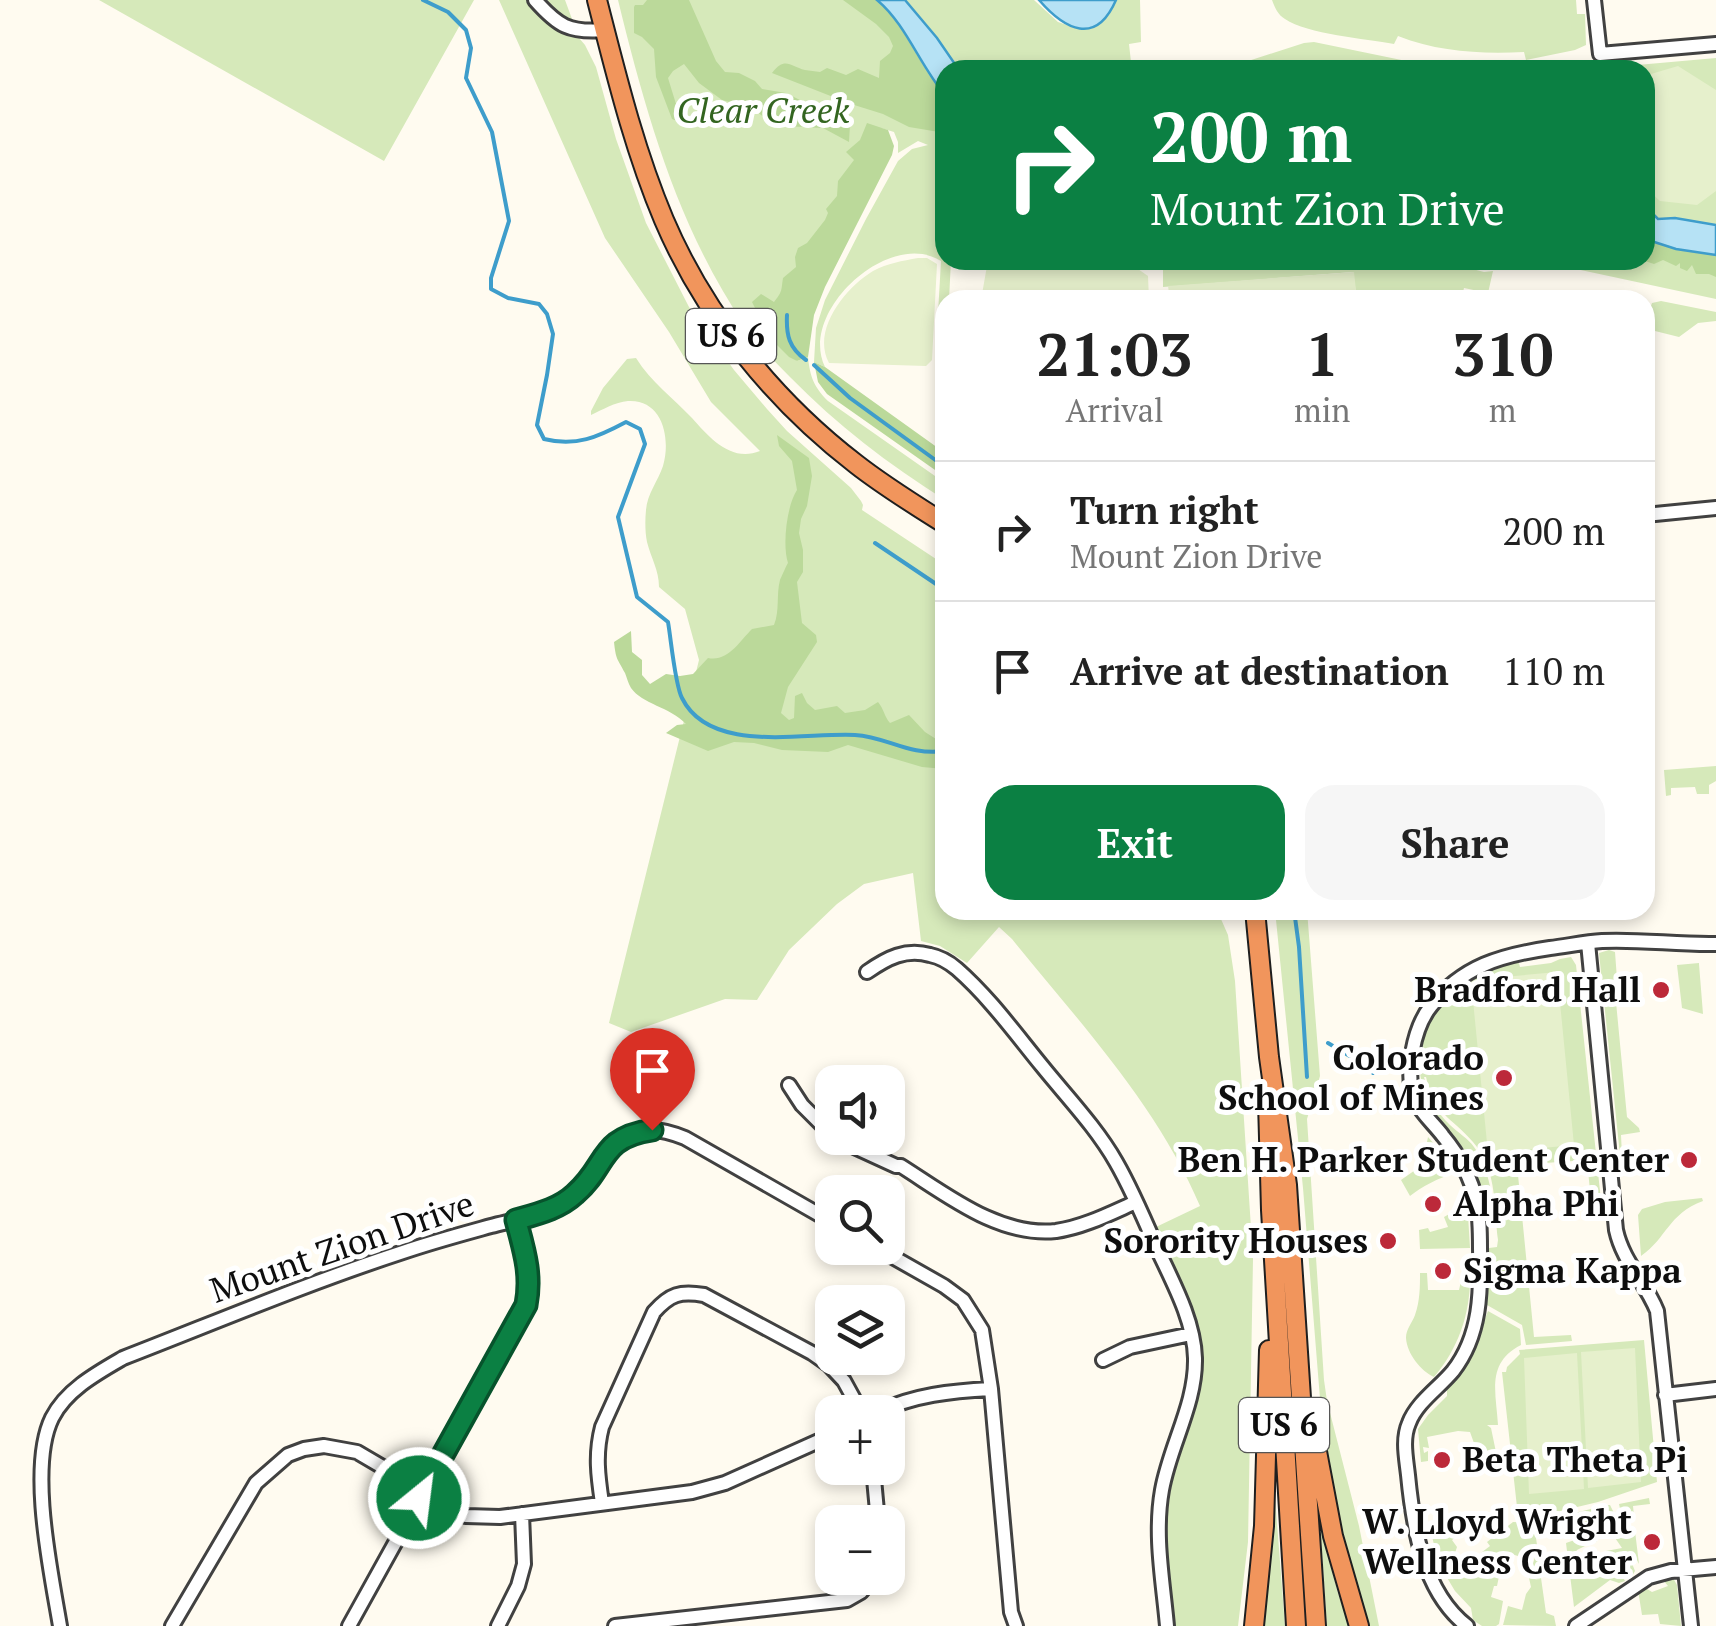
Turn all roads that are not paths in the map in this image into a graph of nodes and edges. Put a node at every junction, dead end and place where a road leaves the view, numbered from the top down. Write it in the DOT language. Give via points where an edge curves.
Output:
graph roads {
  1 [pos="535,0"];
  2 [pos="597,0"];
  3 [pos="1594,0"];
  4 [pos="605,30"];
  5 [pos="1716,44"];
  6 [pos="1716,508"];
  7 [pos="1655,514"];
  8 [pos="935,518"];
  9 [pos="1256,920"];
  10 [pos="1588,943"];
  11 [pos="1716,944"];
  12 [pos="868,972"];
  13 [pos="1270,1057"];
  14 [pos="788,1085"];
  15 [pos="815,1118"];
  16 [pos="873,1155"];
  17 [pos="1136,1202"];
  18 [pos="815,1212"];
  19 [pos="516,1220"];
  20 [pos="1272,1224"];
  21 [pos="905,1264"];
  22 [pos="1294,1287"];
  23 [pos="1191,1334"];
  24 [pos="1103,1360"];
  25 [pos="991,1389"];
  26 [pos="1716,1389"];
  27 [pos="851,1395"];
  28 [pos="1666,1395"];
  29 [pos="905,1401"];
  30 [pos="815,1443"];
  31 [pos="424,1490"];
  32 [pos="602,1504"];
  33 [pos="522,1514"];
  34 [pos="1716,1567"];
  35 [pos="1685,1570"];
  36 [pos="856,1595"];
  37 [pos="60,1626"];
  38 [pos="172,1626"];
  39 [pos="348,1626"];
  40 [pos="498,1626"];
  41 [pos="615,1626"];
  42 [pos="1016,1626"];
  43 [pos="1168,1626"];
  44 [pos="1254,1626"];
  45 [pos="1296,1626"];
  46 [pos="1316,1626"];
  47 [pos="1359,1626"];
  48 [pos="1467,1626"];
  49 [pos="1576,1626"];
  50 [pos="1691,1626"];
  1 -- 4 [label="street" via="565,27"];
  2 -- 4 [label="highway, US 6"];
  3 -- 5 [label="street" via="1600,54"];
  4 -- 8 [label="highway, US 6" via="656,199 718,317 764,378 823,437"];
  6 -- 7 [label="street"];
  9 -- 13 [label="highway, US 6"];
  10 -- 11 [label="street"];
  10 -- 28 [label="street" via="1616,1230 1620,1249 1657,1311"];
  10 -- 48 [label="street" via="1475,967 1432,1004 1414,1045 1415,1099 1457,1154 1480,1227 1481,1294 1473,1331 1457,1366 1413,1415 1405,1439 1424,1558 1436,1589"];
  12 -- 17 [label="street" via="892,956 914,952 953,966 1091,1126"];
  13 -- 20 [label="highway, US 6"];
  13 -- 22 [label="highway, US 6"];
  14 -- 15 [label="street"];
  16 -- 17 [label="street" via="1014,1228 1066,1228"];
  17 -- 23 [label="street"];
  18 -- 19 [label="street, Mount Zion Drive" via="684,1138 652,1130 610,1147 566,1202"];
  19 -- 31 [label="street" via="529,1268 526,1305"];
  19 -- 37 [label="street, Mount Zion Drive" via="403,1252 123,1358 72,1392 52,1417 41,1481"];
  20 -- 44 [label="highway" via="1266,1502"];
  20 -- 45 [label="highway, US 6"];
  21 -- 25 [label="street" via="964,1300 982,1330"];
  22 -- 46 [label="highway, US 6"];
  22 -- 47 [label="highway" via="1324,1495"];
  23 -- 24 [label="street"];
  23 -- 43 [label="street" via="1190,1398 1160,1509"];
  25 -- 29 [label="street"];
  25 -- 42 [label="street"];
  26 -- 28 [label="street"];
  27 -- 32 [label="street" via="812,1354 704,1295 676,1295 654,1312 602,1427 596,1446"];
  28 -- 35 [label="street"];
  30 -- 32 [label="street" via="706,1488"];
  31 -- 33 [label="street" via="466,1516"];
  31 -- 38 [label="street" via="356,1452 324,1446 288,1456 256,1483"];
  31 -- 39 [label="street"];
  32 -- 33 [label="street"];
  33 -- 40 [label="street" via="524,1564"];
  34 -- 35 [label="street"];
  35 -- 49 [label="street" via="1640,1581"];
  35 -- 50 [label="street"];
  36 -- 41 [label="street"];
}
